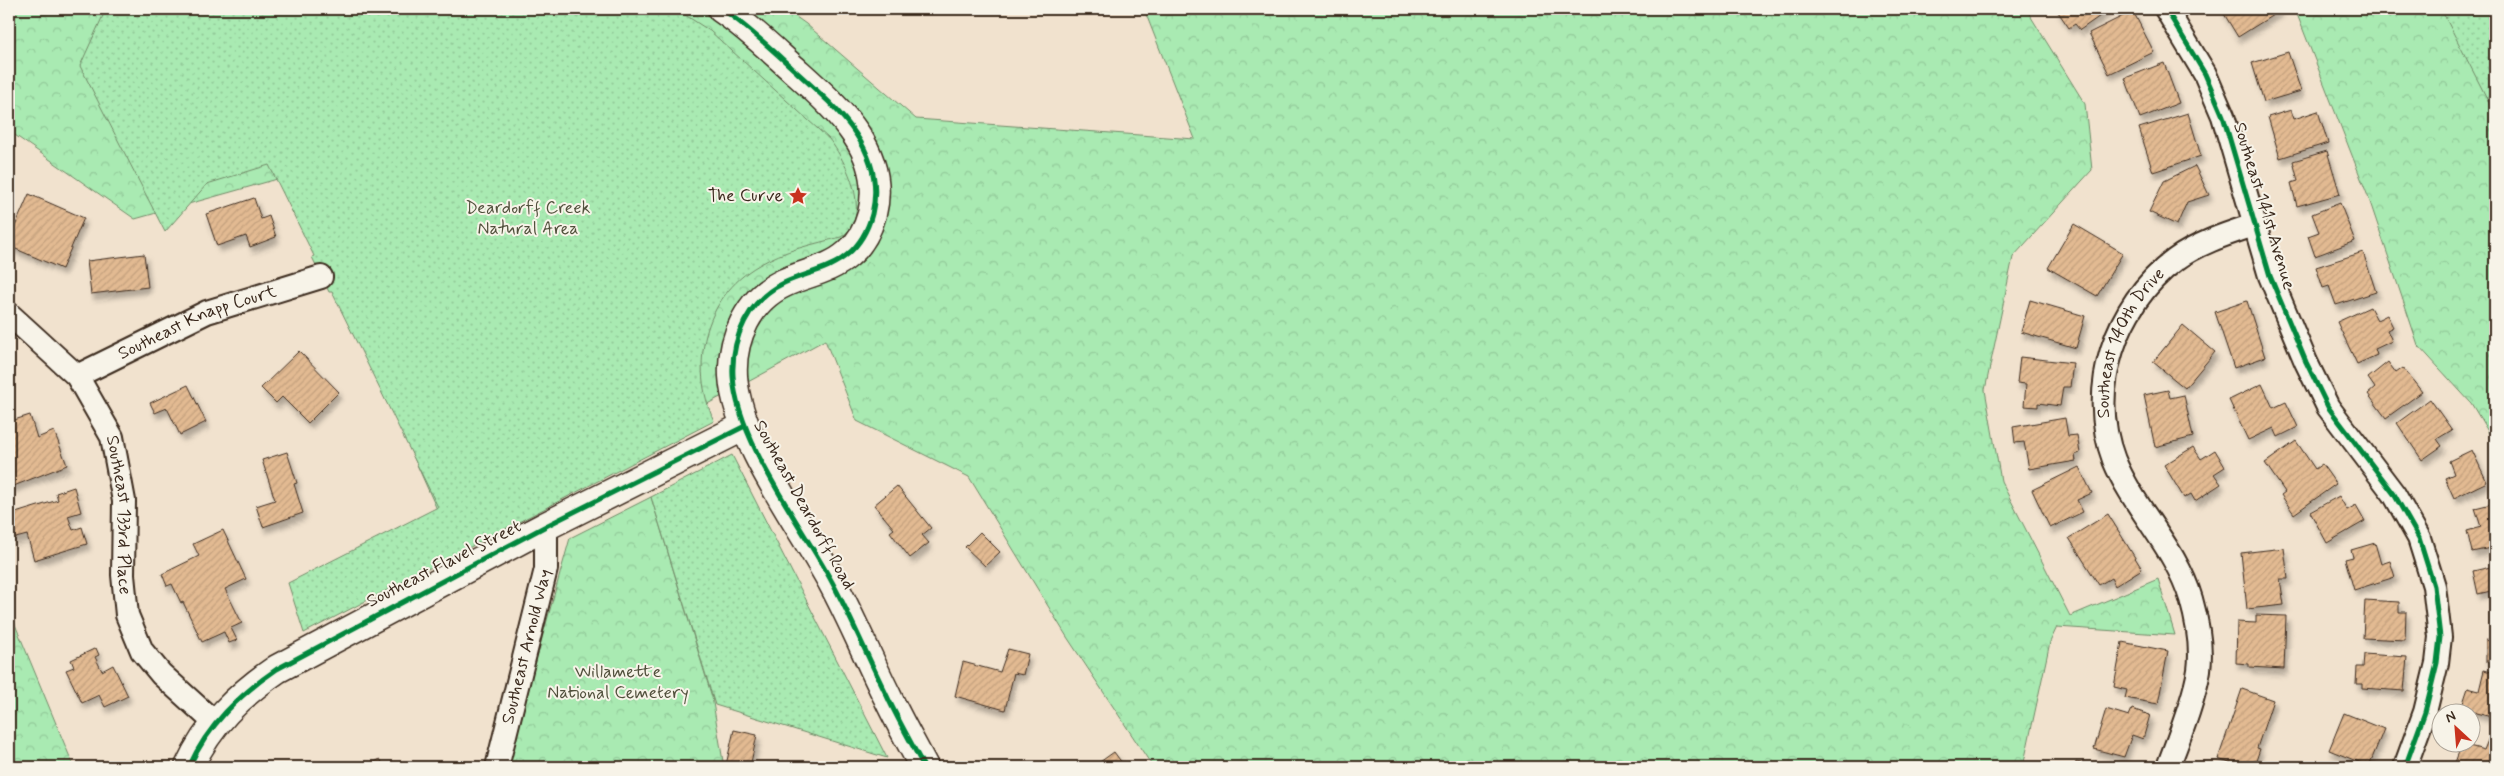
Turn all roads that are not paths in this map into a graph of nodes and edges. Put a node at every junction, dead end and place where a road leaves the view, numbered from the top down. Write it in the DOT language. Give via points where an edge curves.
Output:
graph roads {
  1 [pos="722,9"];
  2 [pos="2166,9"];
  3 [pos="2254,225"];
  4 [pos="321,277"];
  5 [pos="9,314"];
  6 [pos="77,376"];
  7 [pos="745,426"];
  8 [pos="546,526"];
  9 [pos="215,723"];
  10 [pos="189,767"];
  11 [pos="496,767"];
  12 [pos="924,767"];
  13 [pos="2168,767"];
  14 [pos="2405,767"];
  1 -- 7 [label="street, Southeast Deardorff Road" via="754,34 842,116 867,153 874,178 870,221 857,245 837,262 769,291 747,317 735,350 733,372 736,399"];
  2 -- 3 [label="street, Southeast 141st Avenue" via="2205,74 2222,116"];
  3 -- 13 [label="street, Southeast 140th Drive" via="2208,242 2176,260 2153,279 2122,324 2110,354 2105,381 2105,420 2114,459 2180,570 2191,598 2198,638 2199,670"];
  3 -- 14 [label="street, Southeast 141st Avenue" via="2286,320 2328,407 2394,494 2419,538 2434,586 2440,637 2437,663 2425,712"];
  4 -- 6 [label="street, Southeast Knapp Court" via="207,312"];
  5 -- 6 [label="street, Southeast 133rd Place"];
  6 -- 9 [label="street, Southeast 133rd Place" via="112,437 124,501 123,575 127,615 142,651 161,674"];
  7 -- 8 [label="street, Southeast Flavel Street"];
  7 -- 12 [label="street, Southeast Deardorff Road" via="833,583"];
  8 -- 9 [label="street, Southeast Flavel Street" via="277,669 244,693"];
  8 -- 11 [label="street, Southeast Arnold Way" via="546,569"];
  9 -- 10 [label="street, Southeast Flavel Street"];
}
